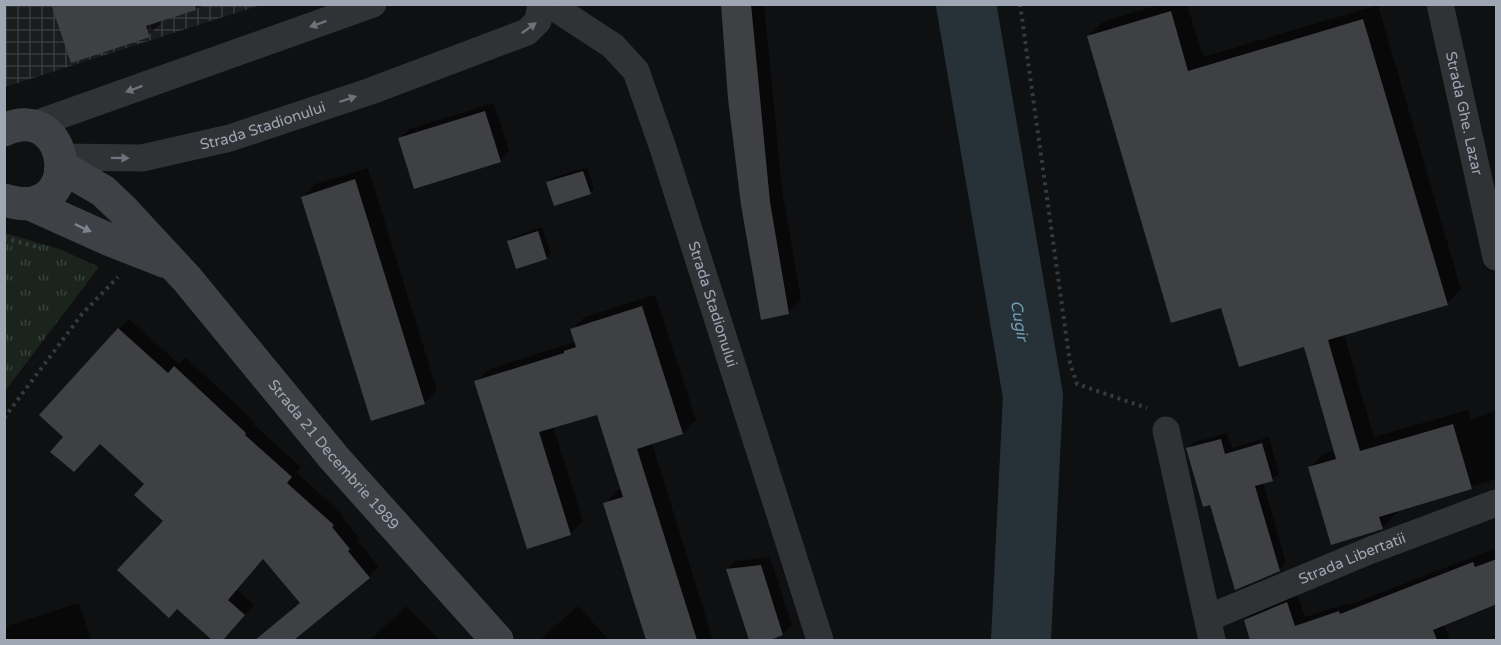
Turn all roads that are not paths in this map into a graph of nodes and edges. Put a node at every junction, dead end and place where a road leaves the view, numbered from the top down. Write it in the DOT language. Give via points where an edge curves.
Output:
graph roads {
  1 [pos="373,4"];
  2 [pos="541,4"];
  3 [pos="549,4"];
  4 [pos="1440,4"];
  5 [pos="17,128"];
  6 [pos="62,162"];
  7 [pos="13,201"];
  8 [pos="1497,257"];
  9 [pos="173,264"];
  10 [pos="1166,430"];
  11 [pos="1497,503"];
  12 [pos="1210,629"];
  13 [pos="497,640"];
  14 [pos="820,640"];
  1 -- 5 [label="street, one-way"];
  6 -- 2 [label="street, Strada Stadionului, one-way" via="142,158 230,138 371,91 527,32 538,21"];
  3 -- 14 [label="street, Strada Stadionului" via="613,46 636,71"];
  4 -- 8 [label="street, Strada Ghe. Lazar"];
  5 -- 6 [label="main road" via="41,130 51,137"];
  6 -- 7 [label="main road" via="56,187 40,200"];
  6 -- 9 [label="main road, Strada 21 Decembrie 1989" via="103,191"];
  7 -- 9 [label="main road, Strada 21 Decembrie 1989, one-way"];
  9 -- 13 [label="main road, Strada 21 Decembrie 1989" via="335,459"];
  10 -- 12 [label="street"];
  11 -- 12 [label="street, Strada Libertatii" via="1371,550"];
}
